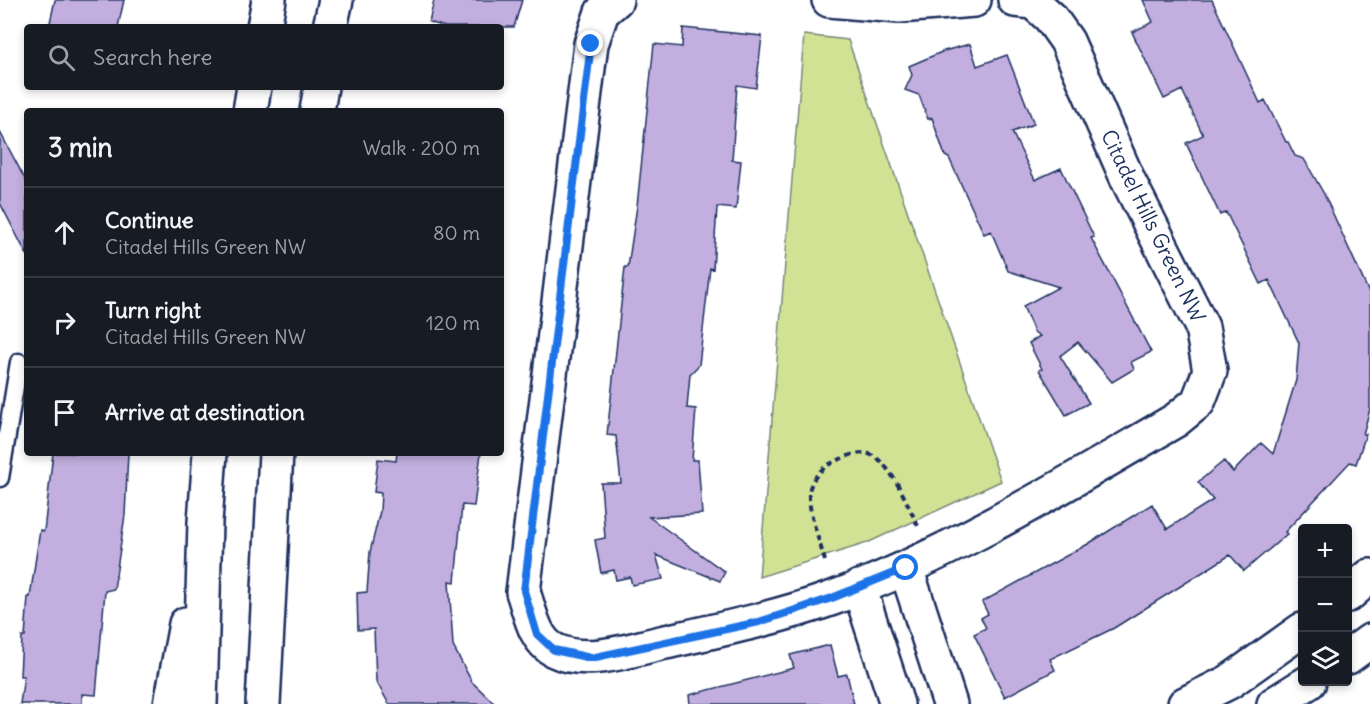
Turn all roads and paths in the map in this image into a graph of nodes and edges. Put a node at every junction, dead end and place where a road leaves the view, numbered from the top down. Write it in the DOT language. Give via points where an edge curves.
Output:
graph roads {
  1 [pos="269,0"];
  2 [pos="336,0"];
  3 [pos="616,0"];
  4 [pos="829,0"];
  5 [pos="974,0"];
  6 [pos="1016,0"];
  7 [pos="265,24"];
  8 [pos="331,24"];
  9 [pos="254,90"];
  10 [pos="320,90"];
  11 [pos="250,108"];
  12 [pos="318,108"];
  13 [pos="19,362"];
  14 [pos="210,456"];
  15 [pos="276,456"];
  16 [pos="0,478"];
  17 [pos="205,522"];
  18 [pos="918,526"];
  19 [pos="825,561"];
  20 [pos="906,568"];
  21 [pos="1370,576"];
  22 [pos="859,587"];
  23 [pos="1352,591"];
  24 [pos="1299,632"];
  25 [pos="1370,641"];
  26 [pos="1352,654"];
  27 [pos="1301,686"];
  28 [pos="171,704"];
  29 [pos="200,704"];
  30 [pos="263,704"];
  31 [pos="897,704"];
  32 [pos="950,704"];
  33 [pos="1185,704"];
  34 [pos="1274,704"];
  1 -- 7 [label="street"];
  2 -- 8 [label="street"];
  3 -- 22 [label="street, Citadel Hills Green NW" via="602,12 591,44 542,436 524,591 537,634 554,650 591,658 759,622"];
  4 -- 5 [label="street" via="899,6"];
  6 -- 20 [label="street, Citadel Hills Green NW" via="1033,2 1067,41 1128,180 1202,327 1210,371 1198,402 1176,420 1019,512"];
  9 -- 11 [label="street"];
  10 -- 12 [label="street"];
  13 -- 16 [label="lane"];
  14 -- 17 [label="street"];
  15 -- 30 [label="street"];
  17 -- 28 [label="street"];
  17 -- 29 [label="street"];
  18 -- 19 [label="path" via="885,464 863,453 845,458 818,474 809,495"];
  20 -- 22 [label="street, Citadel Hills Green NW"];
  20 -- 32 [label="street"];
  21 -- 23 [label="street"];
  22 -- 31 [label="street"];
  24 -- 33 [label="street" via="1229,682"];
  25 -- 26 [label="street"];
  27 -- 34 [label="street"];
}
